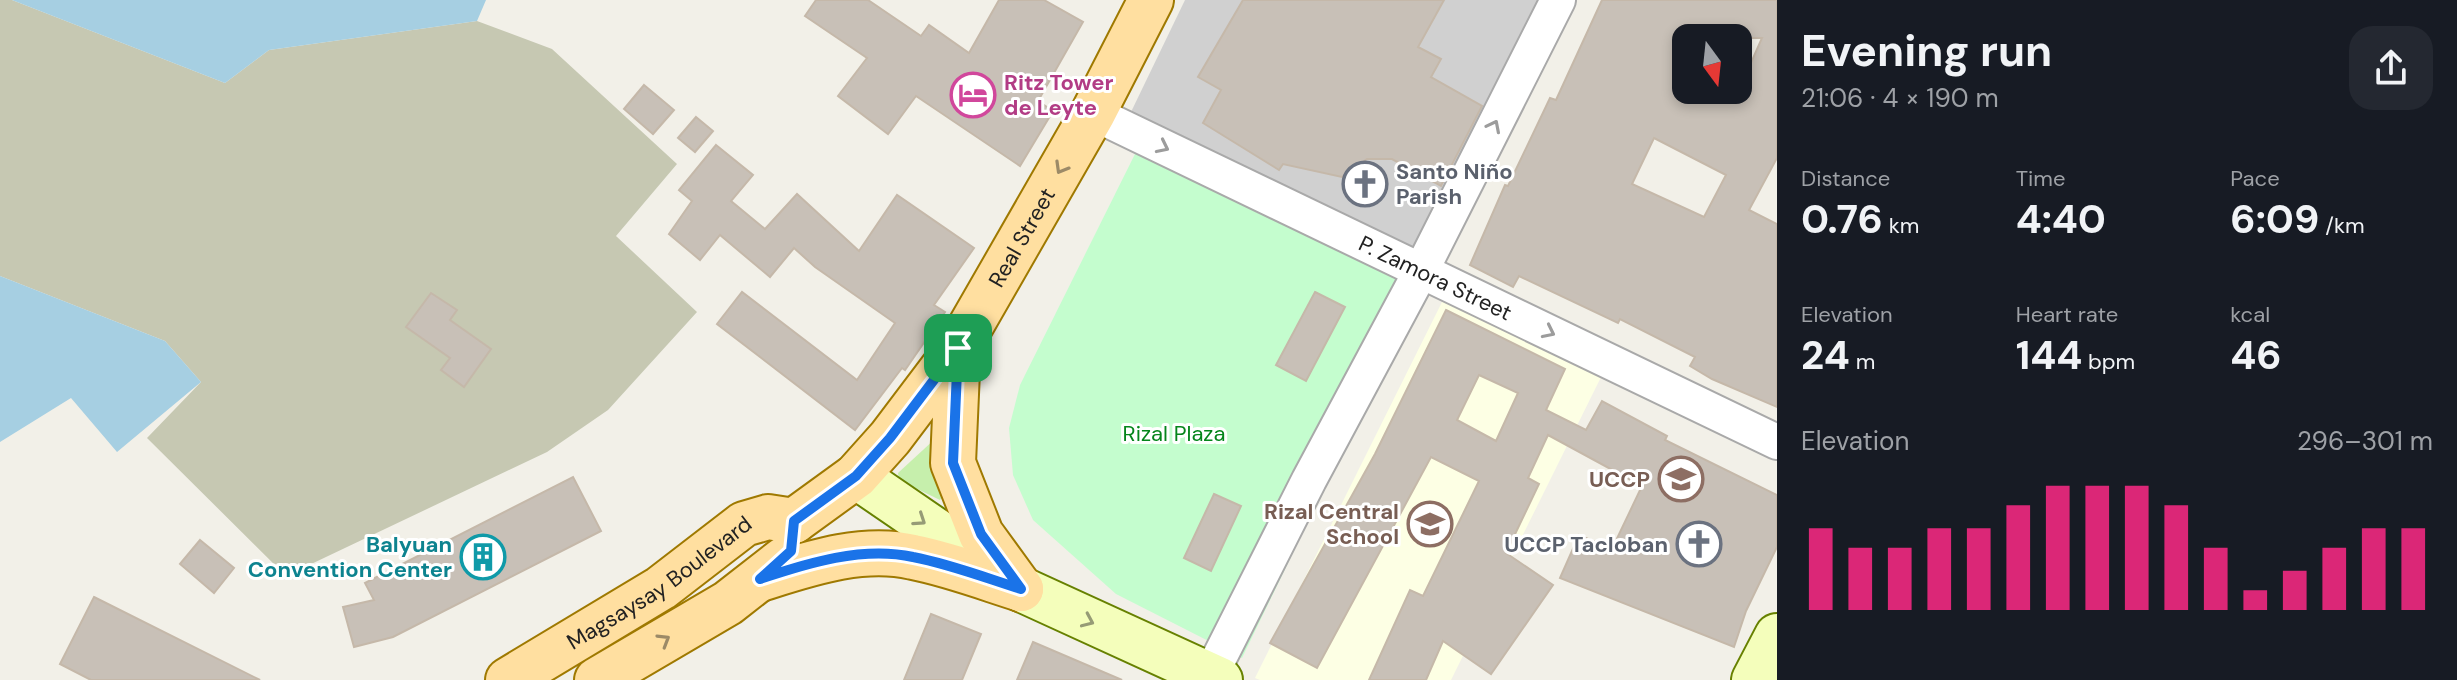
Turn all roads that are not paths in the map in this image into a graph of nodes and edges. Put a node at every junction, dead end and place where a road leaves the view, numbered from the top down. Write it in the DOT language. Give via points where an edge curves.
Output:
graph roads {
  1 [pos="1151,0"];
  2 [pos="1558,0"];
  3 [pos="1093,113"];
  4 [pos="1421,271"];
  5 [pos="958,348"];
  6 [pos="1777,442"];
  7 [pos="856,476"];
  8 [pos="794,521"];
  9 [pos="760,579"];
  10 [pos="1021,589"];
  11 [pos="588,632"];
  12 [pos="1777,636"];
  13 [pos="604,676"];
  14 [pos="1215,678"];
  15 [pos="508,680"];
  16 [pos="1754,680"];
  1 -- 3 [label="main road, Real Street"];
  4 -- 2 [label="street, one-way"];
  3 -- 4 [label="street, P. Zamora Street, one-way"];
  3 -- 5 [label="main road, Real Street, one-way"];
  4 -- 6 [label="street, P. Zamora Street, one-way"];
  4 -- 14 [label="street" via="1302,493"];
  5 -- 7 [label="main road, Real Street"];
  5 -- 10 [label="main road" via="953,463 981,534"];
  7 -- 8 [label="main road, Real Street"];
  7 -- 10 [label="main road, one-way"];
  8 -- 9 [label="main road" via="791,551"];
  8 -- 11 [label="main road, Magsaysay Boulevard" via="768,517 744,524 661,588"];
  9 -- 10 [label="main road" via="817,561 875,554 911,556"];
  13 -- 9 [label="main road, one-way"];
  10 -- 14 [label="main road, one-way"];
  11 -- 13 [label="main road"];
  11 -- 15 [label="main road, Magsaysay Boulevard"];
  12 -- 16 [label="main road"];
}
